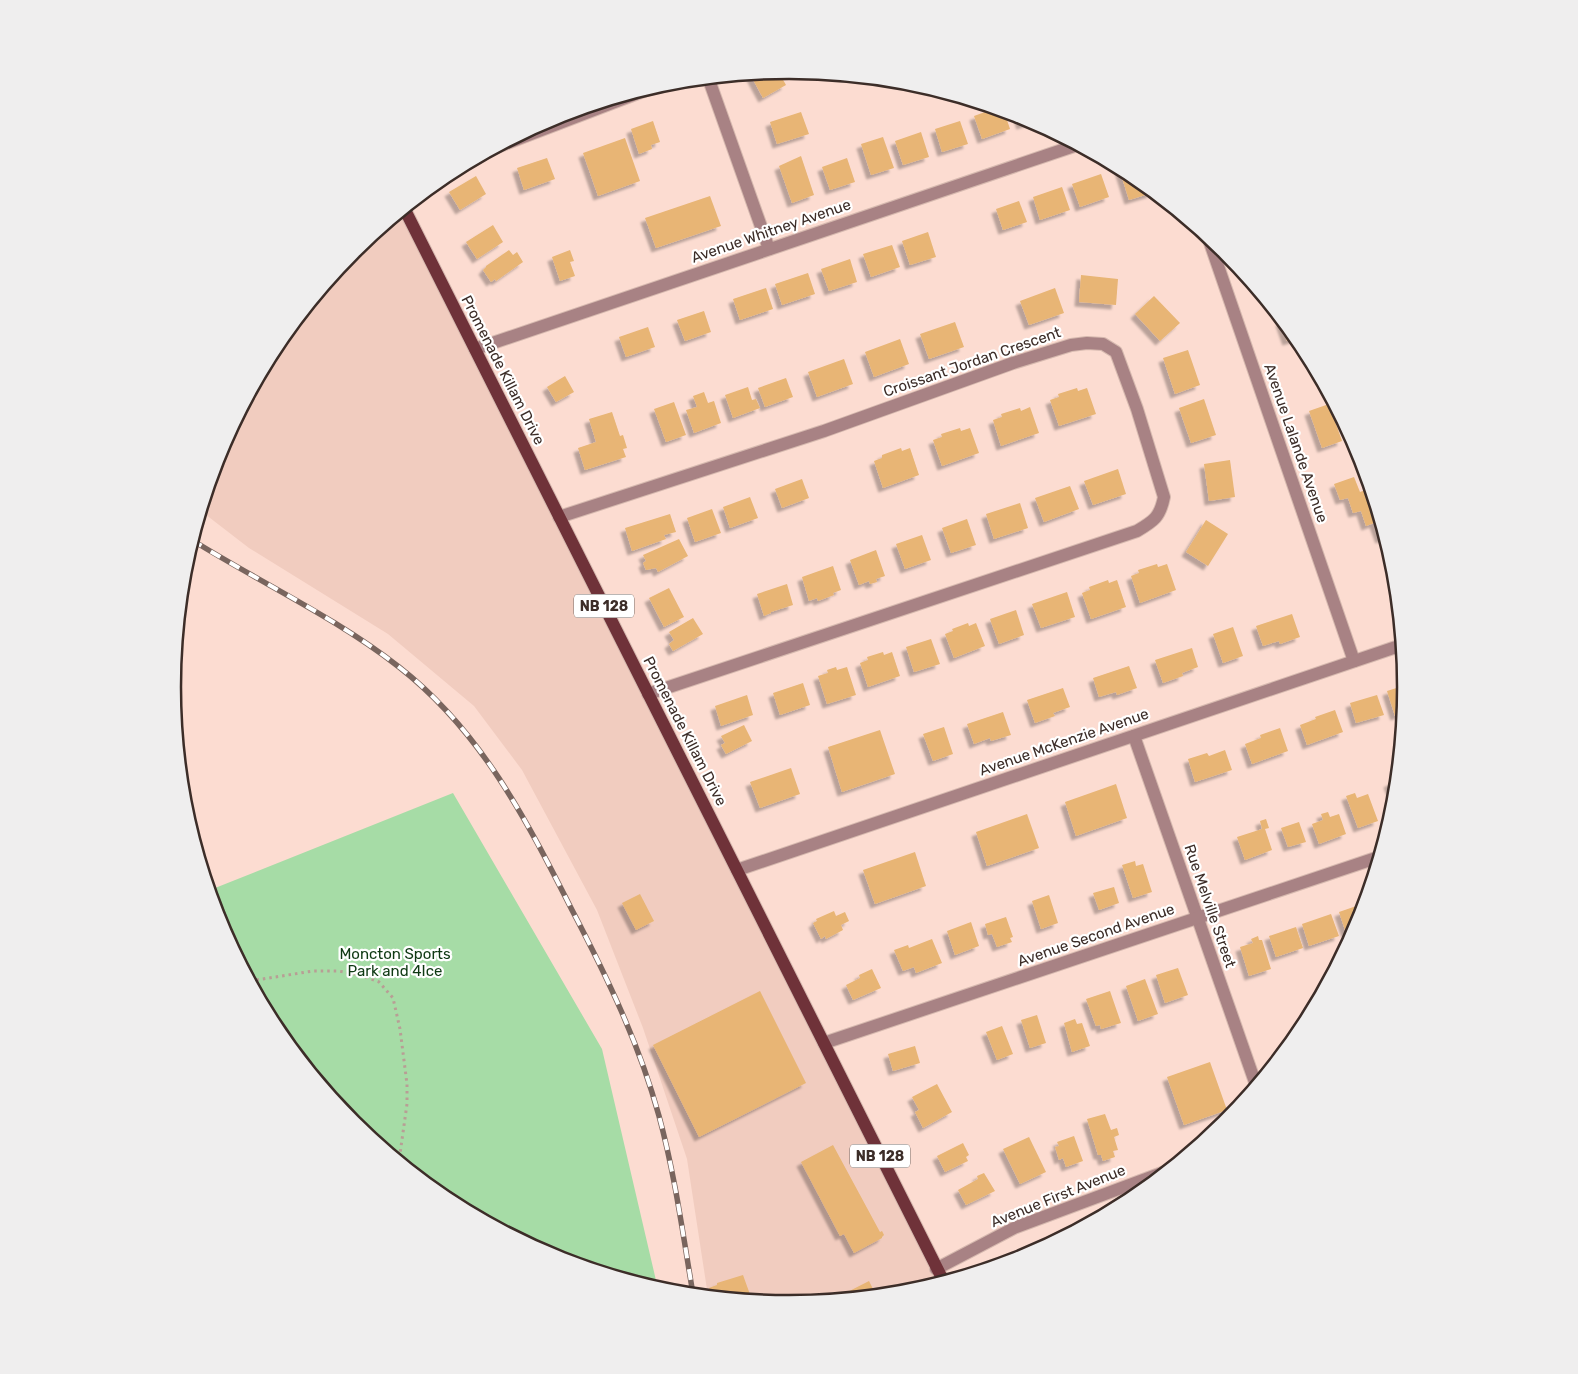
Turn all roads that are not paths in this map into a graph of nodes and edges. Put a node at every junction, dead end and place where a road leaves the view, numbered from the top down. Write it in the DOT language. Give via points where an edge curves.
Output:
graph roads {
  1 [pos="710,84"];
  2 [pos="1070,147"];
  3 [pos="407,214"];
  4 [pos="769,249"];
  5 [pos="1213,251"];
  6 [pos="475,349"];
  7 [pos="559,517"];
  8 [pos="1396,647"];
  9 [pos="1354,660"];
  10 [pos="648,694"];
  11 [pos="1134,736"];
  12 [pos="1372,859"];
  13 [pos="737,870"];
  14 [pos="1197,918"];
  15 [pos="824,1043"];
  16 [pos="1254,1079"];
  17 [pos="1148,1178"];
  18 [pos="936,1269"];
  19 [pos="940,1276"];
  20 [pos="938,1277"];
  1 -- 4 [label="street"];
  2 -- 4 [label="street, Avenue Whitney Avenue"];
  3 -- 6 [label="main road, Promenade Killam Drive / NB 128"];
  4 -- 6 [label="street, Avenue Whitney Avenue"];
  5 -- 9 [label="street, Avenue Lalande Avenue"];
  6 -- 7 [label="main road, Promenade Killam Drive / NB 128"];
  7 -- 10 [label="main road, Promenade Killam Drive / NB 128"];
  7 -- 10 [label="street, Croissant Jordan Crescent" via="824,431 1072,344 1103,344 1116,352 1164,497 1161,512 1151,523 1137,531"];
  8 -- 9 [label="street, Avenue McKenzie Avenue"];
  9 -- 11 [label="street, Avenue McKenzie Avenue"];
  10 -- 13 [label="main road, Promenade Killam Drive / NB 128"];
  11 -- 13 [label="street, Avenue McKenzie Avenue"];
  11 -- 14 [label="street, Rue Melville Street"];
  12 -- 14 [label="street, Avenue Second Avenue"];
  13 -- 15 [label="main road, Promenade Killam Drive / NB 128"];
  14 -- 15 [label="street, Avenue Second Avenue"];
  14 -- 16 [label="street, Rue Melville Street"];
  15 -- 18 [label="main road, Promenade Killam Drive / NB 128"];
  17 -- 18 [label="street, Avenue First Avenue" via="1014,1228"];
  18 -- 19 [label="main road, Promenade Killam Drive / NB 128"];
  18 -- 20 [label="main road, Promenade Killam Drive / NB 128"];
}
